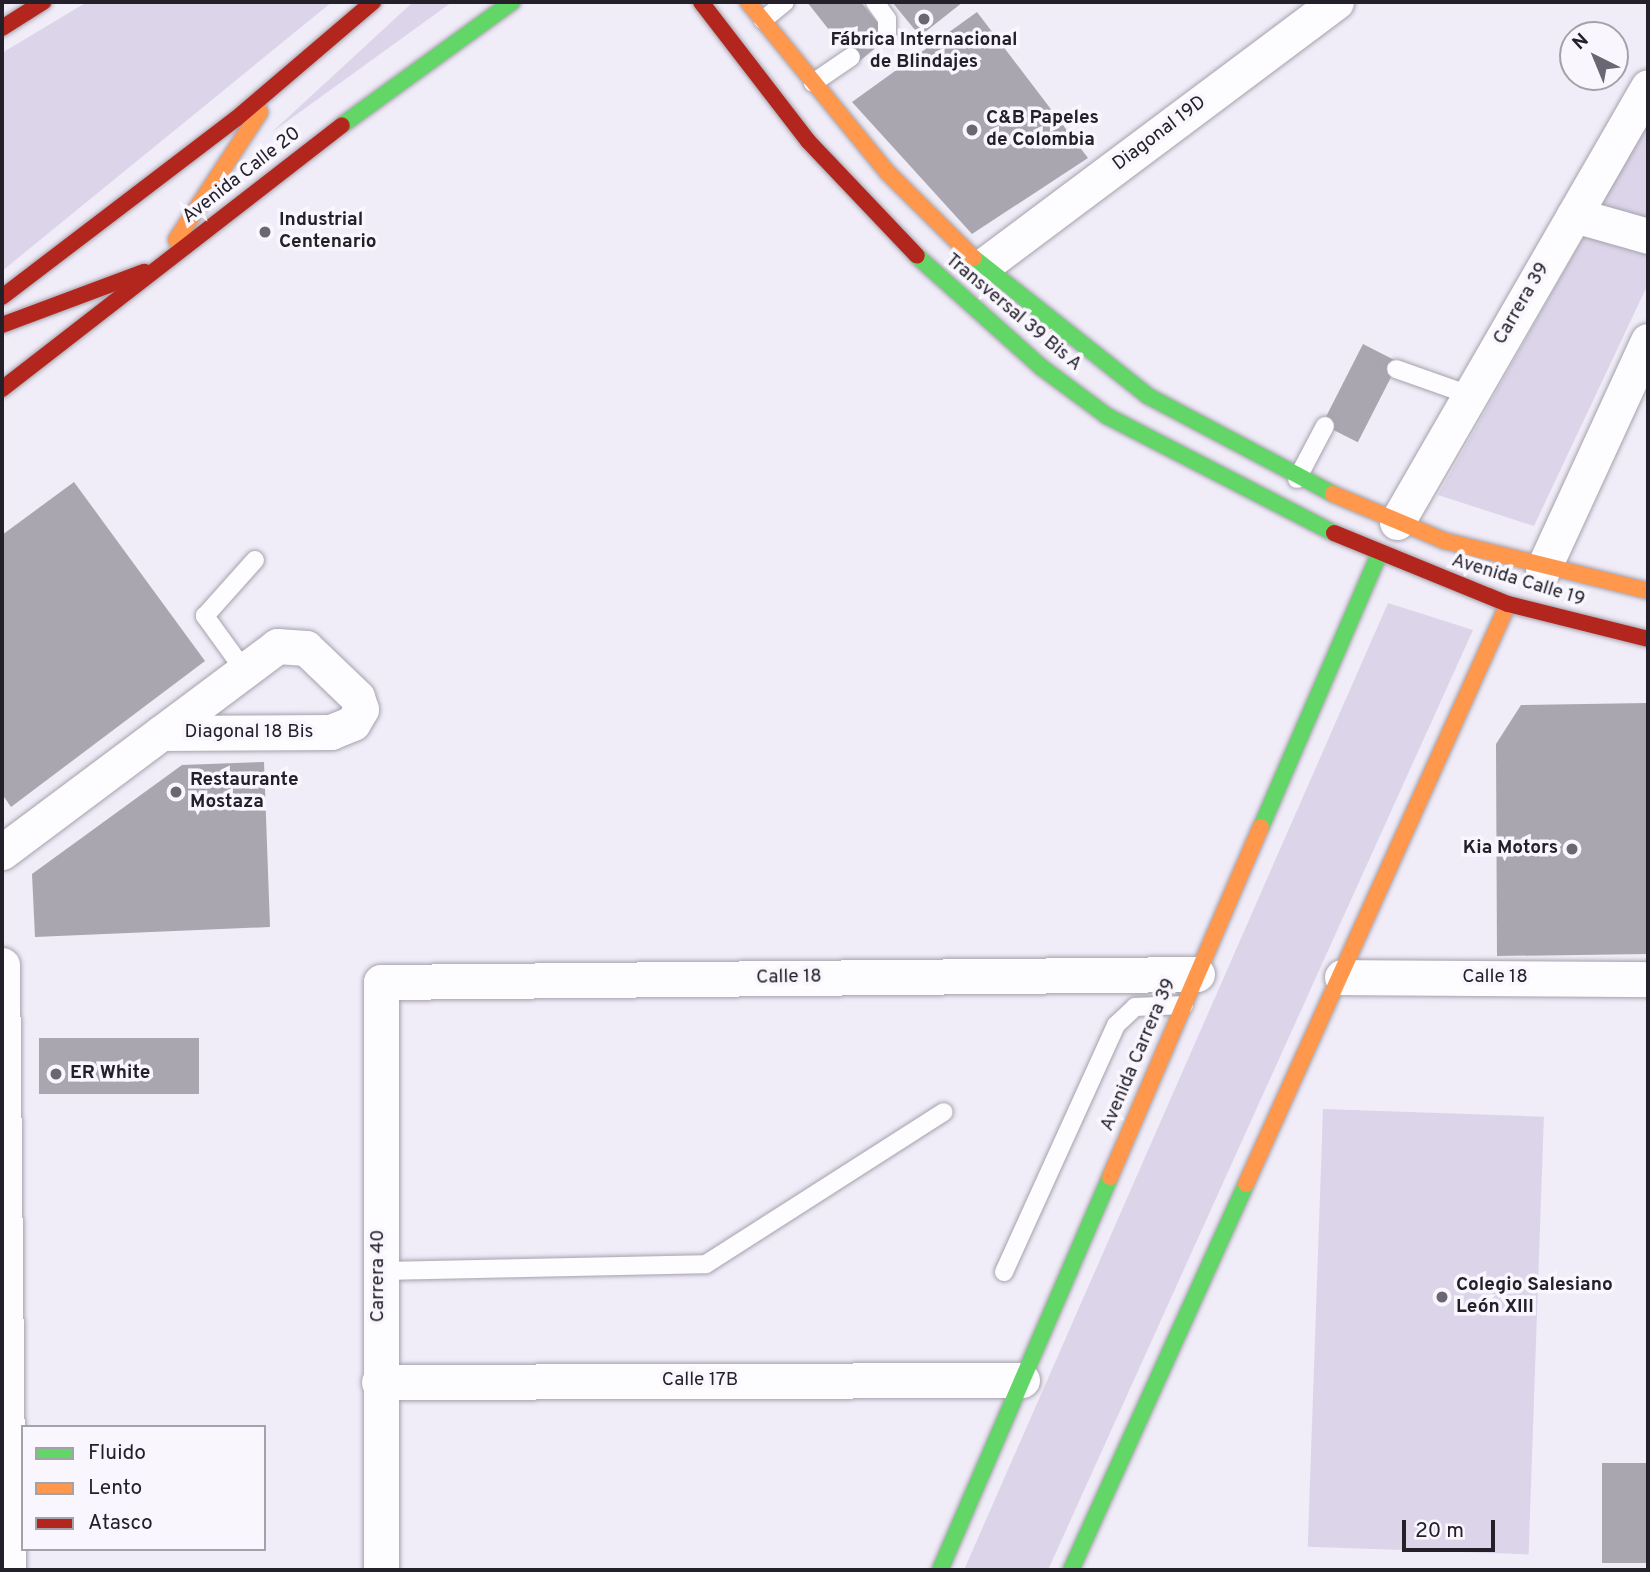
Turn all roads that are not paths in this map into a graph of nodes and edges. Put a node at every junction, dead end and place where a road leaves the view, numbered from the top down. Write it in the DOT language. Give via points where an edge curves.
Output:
graph roads {
  1 [pos="43,2"];
  2 [pos="373,2"];
  3 [pos="512,2"];
  4 [pos="701,2"];
  5 [pos="748,2"];
  6 [pos="785,2"];
  7 [pos="875,2"];
  8 [pos="1336,2"];
  9 [pos="762,20"];
  10 [pos="2,27"];
  11 [pos="887,34"];
  12 [pos="851,57"];
  13 [pos="280,83"];
  14 [pos="813,83"];
  15 [pos="1648,87"];
  16 [pos="1574,215"];
  17 [pos="1648,236"];
  18 [pos="160,265"];
  19 [pos="983,266"];
  20 [pos="2,297"];
  21 [pos="2,325"];
  22 [pos="1648,341"];
  23 [pos="1396,369"];
  24 [pos="2,389"];
  25 [pos="1470,395"];
  26 [pos="1325,426"];
  27 [pos="1297,479"];
  28 [pos="1397,522"];
  29 [pos="1378,556"];
  30 [pos="255,560"];
  31 [pos="1543,569"];
  32 [pos="1648,591"];
  33 [pos="1508,604"];
  34 [pos="1648,639"];
  35 [pos="244,670"];
  36 [pos="162,733"];
  37 [pos="2,852"];
  38 [pos="4,965"];
  39 [pos="1342,978"];
  40 [pos="1648,979"];
  41 [pos="381,982"];
  42 [pos="1190,990"];
  43 [pos="944,1112"];
  44 [pos="380,1271"];
  45 [pos="1004,1272"];
  46 [pos="1022,1380"];
  47 [pos="379,1382"];
  48 [pos="8,1570"];
  49 [pos="381,1570"];
  50 [pos="940,1570"];
  51 [pos="1071,1570"];
  1 -- 10 [label="main road"];
  2 -- 13 [label="main road"];
  3 -- 18 [label="main road, Avenida Calle 20"];
  4 -- 29 [label="main road, Transversal 39 Bis A" via="852,191 1041,367 1181,459"];
  5 -- 9 [label="main road, Transversal 39 Bis A"];
  6 -- 9 [label="lane"];
  7 -- 11 [label="lane" via="887,19"];
  8 -- 19 [label="street, Diagonal 19D"];
  9 -- 14 [label="main road, Transversal 39 Bis A"];
  12 -- 14 [label="lane"];
  13 -- 18 [label="main road"];
  13 -- 20 [label="main road"];
  14 -- 19 [label="main road, Transversal 39 Bis A" via="887,172"];
  15 -- 16 [label="street, Carrera 39"];
  16 -- 17 [label="street"];
  16 -- 25 [label="street, Carrera 39"];
  18 -- 21 [label="main road"];
  18 -- 24 [label="main road, Avenida Calle 20"];
  19 -- 27 [label="main road, Transversal 39 Bis A" via="1083,352 1148,396"];
  22 -- 31 [label="street"];
  23 -- 25 [label="lane"];
  25 -- 28 [label="street, Carrera 39"];
  26 -- 27 [label="lane"];
  27 -- 28 [label="main road, Transversal 39 Bis A"];
  28 -- 31 [label="main road, Avenida Calle 19"];
  29 -- 33 [label="main road, Avenida Calle 19"];
  29 -- 42 [label="main road, Avenida Carrera 39"];
  30 -- 35 [label="lane" via="205,616"];
  31 -- 32 [label="main road, Avenida Calle 19"];
  33 -- 34 [label="main road, Avenida Calle 19"];
  33 -- 39 [label="main road"];
  35 -- 36 [label="street, Diagonal 18 Bis"];
  35 -- 36 [label="street, Diagonal 18 Bis" via="277,646 293,642 358,697 361,709 353,723 331,732"];
  36 -- 37 [label="street, Diagonal 18 Bis"];
  38 -- 48 [label="street"];
  39 -- 40 [label="street, Calle 18"];
  39 -- 51 [label="main road"];
  41 -- 42 [label="street, Calle 18"];
  41 -- 44 [label="street, Carrera 40"];
  42 -- 45 [label="lane" via="1148,1003 1116,1025"];
  42 -- 46 [label="main road, Avenida Carrera 39"];
  43 -- 44 [label="lane" via="706,1264"];
  44 -- 47 [label="street, Carrera 40"];
  46 -- 47 [label="street, Calle 17B"];
  46 -- 50 [label="main road, Avenida Carrera 39"];
  47 -- 49 [label="street, Carrera 40"];
}
